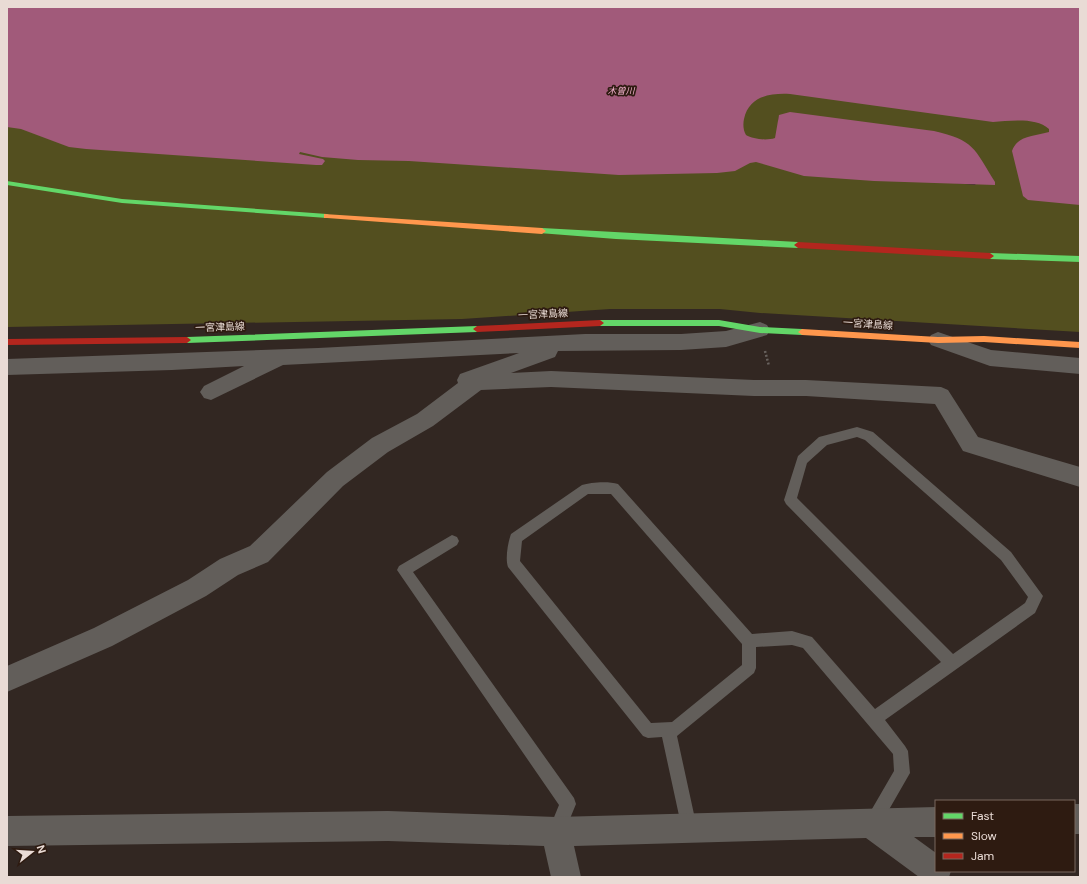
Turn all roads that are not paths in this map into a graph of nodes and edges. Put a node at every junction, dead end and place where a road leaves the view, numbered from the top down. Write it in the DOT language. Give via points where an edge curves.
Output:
graph roads {
  1 [pos="7,183"];
  2 [pos="1080,260"];
  3 [pos="760,330"];
  4 [pos="938,340"];
  5 [pos="7,342"];
  6 [pos="556,344"];
  7 [pos="1080,345"];
  8 [pos="281,356"];
  9 [pos="1080,366"];
  10 [pos="7,367"];
  11 [pos="477,381"];
  12 [pos="211,392"];
  13 [pos="1080,477"];
  14 [pos="452,540"];
  15 [pos="749,641"];
  16 [pos="952,664"];
  17 [pos="7,679"];
  18 [pos="874,719"];
  19 [pos="668,730"];
  20 [pos="935,822"];
  21 [pos="871,824"];
  22 [pos="688,828"];
  23 [pos="7,831"];
  24 [pos="556,832"];
  25 [pos="935,870"];
  26 [pos="566,877"];
  1 -- 2 [label="street" via="122,201 214,209 616,236"];
  3 -- 4 [label="street, 一宮津島線"];
  3 -- 5 [label="street, 一宮津島線" via="719,323 611,322 183,340"];
  3 -- 6 [label="street" via="718,340"];
  4 -- 7 [label="street, 一宮津島線" via="984,339"];
  4 -- 9 [label="street" via="990,358"];
  6 -- 8 [label="street"];
  6 -- 11 [label="street" via="547,352 467,380"];
  8 -- 10 [label="street"];
  8 -- 12 [label="street"];
  11 -- 13 [label="street" via="551,379 806,388 941,396 971,444"];
  11 -- 17 [label="street" via="425,420 380,446 336,479 259,554 229,567 197,588 103,637"];
  14 -- 24 [label="lane" via="404,570 568,804"];
  15 -- 18 [label="lane" via="792,638 807,642"];
  15 -- 19 [label="lane" via="749,668 675,729"];
  15 -- 19 [label="lane" via="614,488 586,489 516,538 513,563 648,730"];
  16 -- 16 [label="lane" via="790,500 802,460 823,441 857,432 869,436 1006,556 1036,596 1030,608"];
  16 -- 18 [label="lane"];
  18 -- 21 [label="lane" via="900,751 902,773"];
  19 -- 22 [label="lane"];
  20 -- 21 [label="street"];
  21 -- 22 [label="street"];
  21 -- 25 [label="street"];
  22 -- 24 [label="street"];
  23 -- 24 [label="street" via="388,826"];
  24 -- 26 [label="street"];
}
